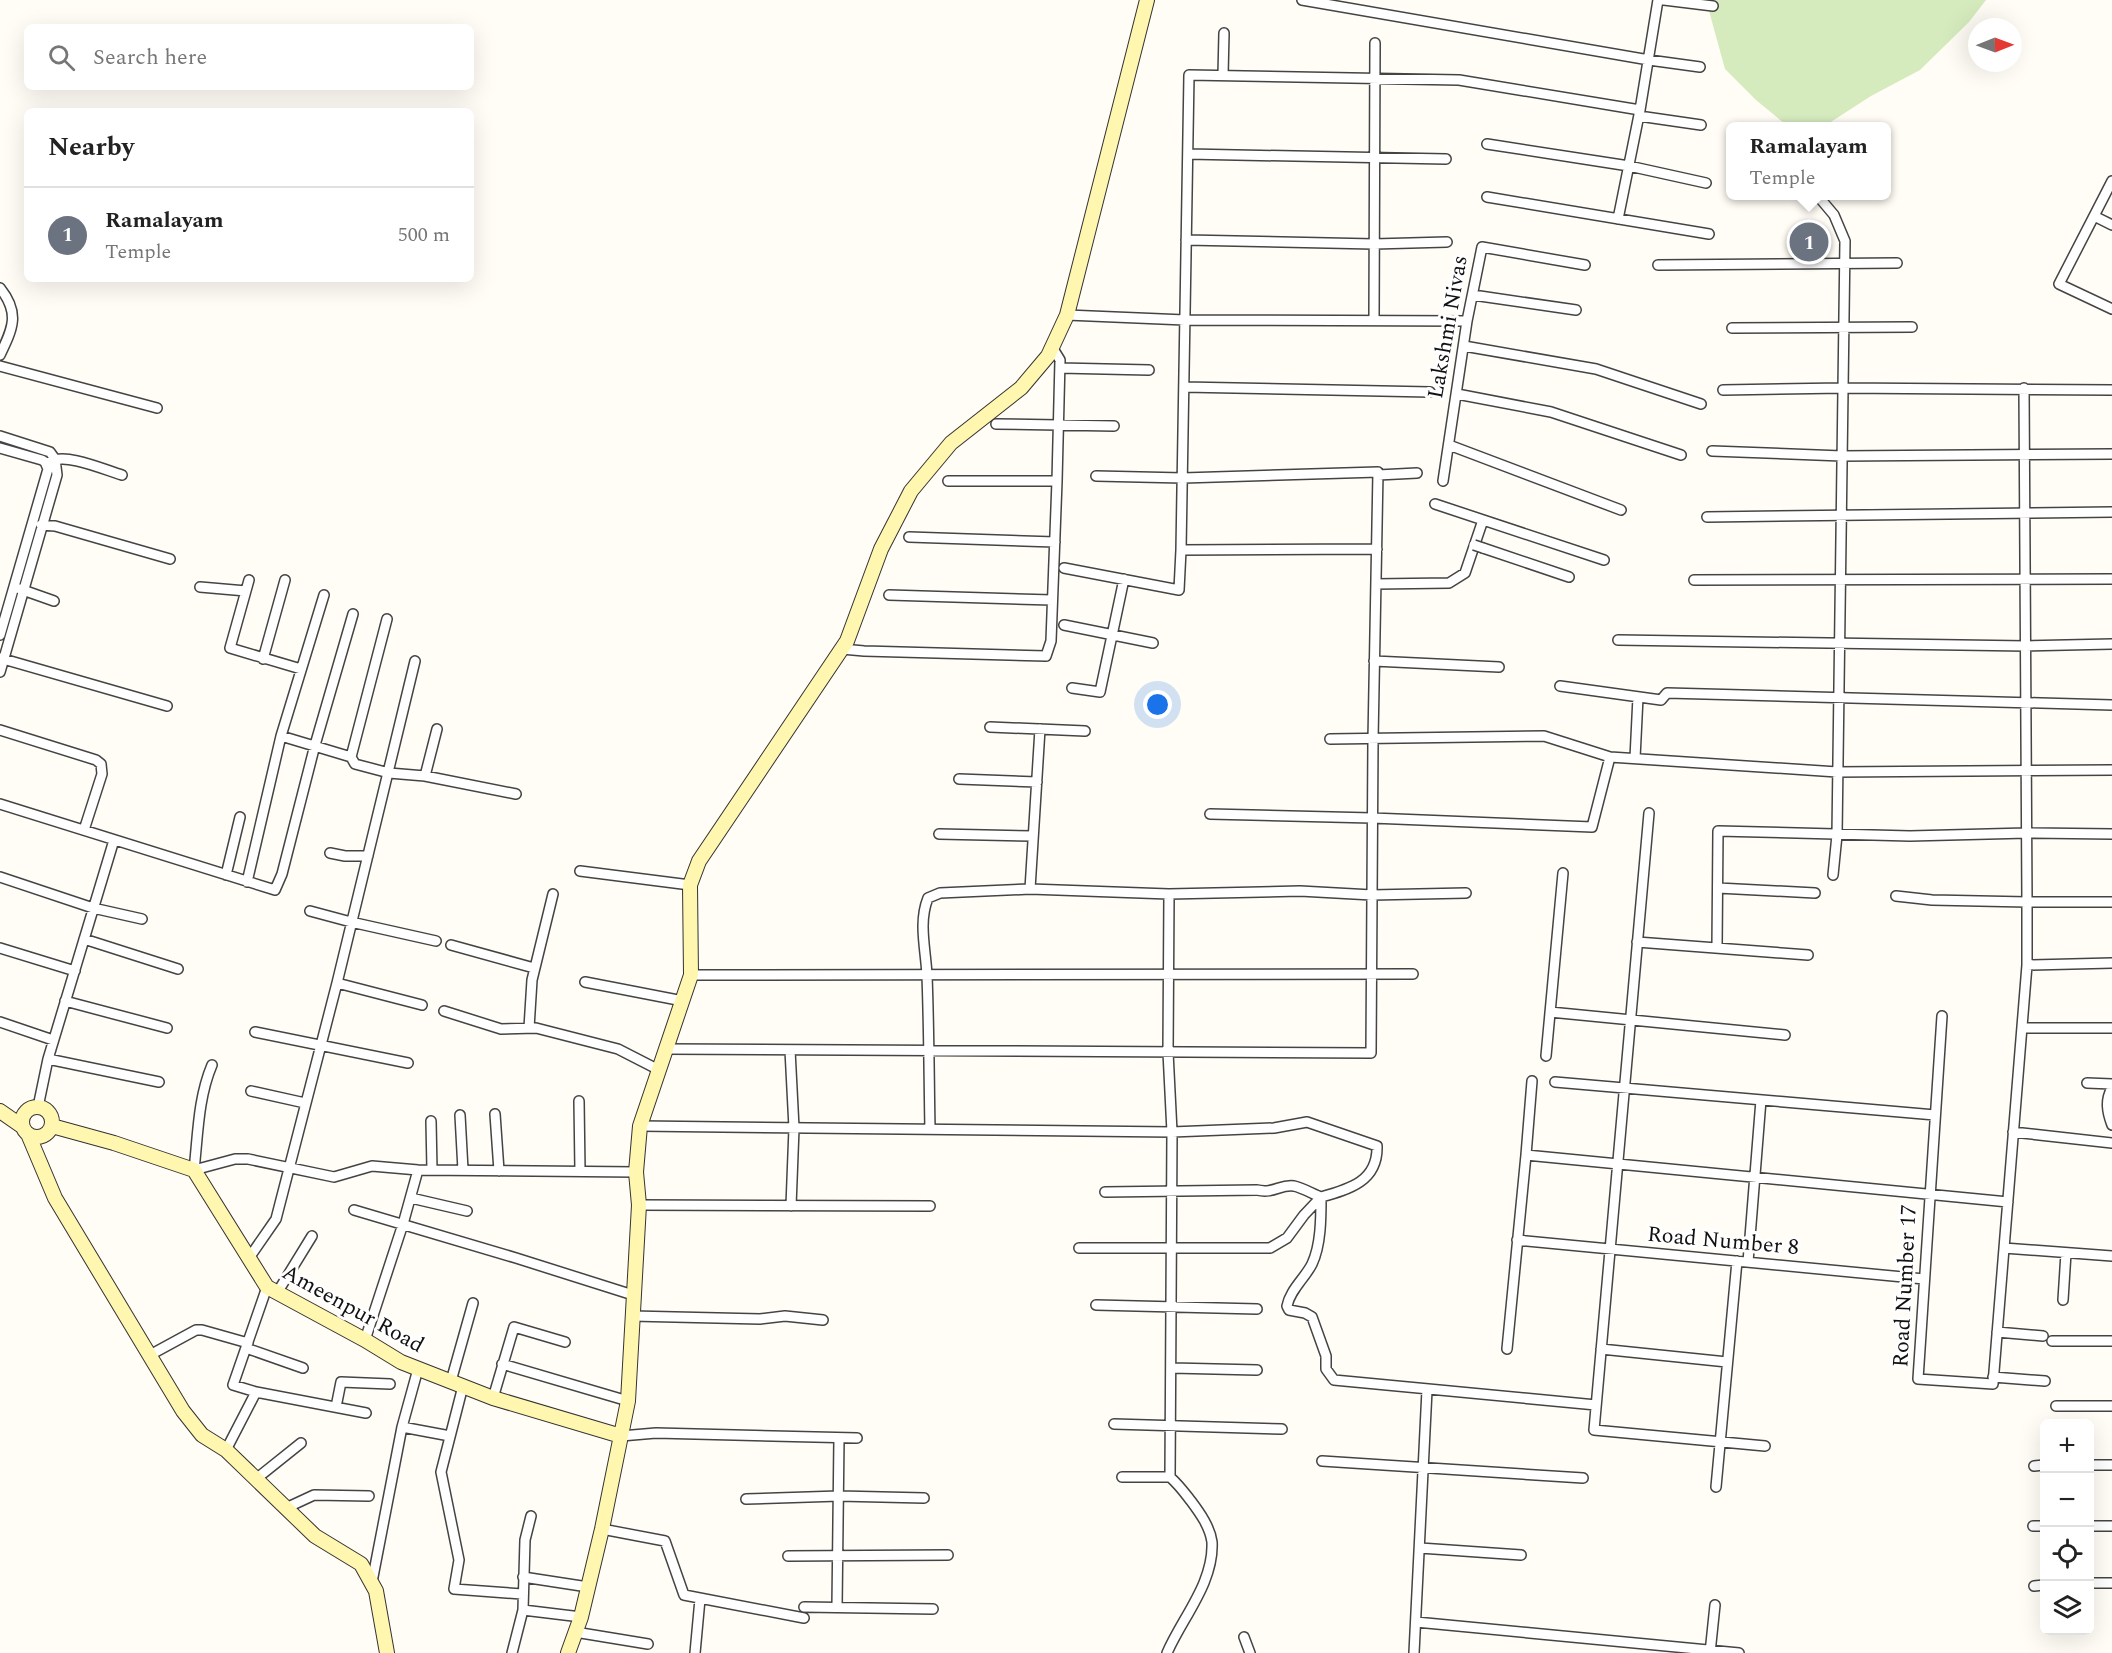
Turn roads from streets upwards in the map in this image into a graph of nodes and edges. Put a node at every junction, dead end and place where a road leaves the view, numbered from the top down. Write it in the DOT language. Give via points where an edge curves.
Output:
graph roads {
  1 [pos="1147,0"];
  2 [pos="1302,0"];
  3 [pos="1658,0"];
  4 [pos="1665,0"];
  5 [pos="1713,6"];
  6 [pos="1224,33"];
  7 [pos="1375,43"];
  8 [pos="1649,60"];
  9 [pos="1700,67"];
  10 [pos="1223,75"];
  11 [pos="1375,78"];
  12 [pos="1639,113"];
  13 [pos="1701,125"];
  14 [pos="1487,144"];
  15 [pos="1188,154"];
  16 [pos="1374,158"];
  17 [pos="1446,159"];
  18 [pos="1629,166"];
  19 [pos="2112,181"];
  20 [pos="1706,183"];
  21 [pos="1487,197"];
  22 [pos="1822,200"];
  23 [pos="2094,216"];
  24 [pos="1618,219"];
  25 [pos="2112,225"];
  26 [pos="1709,234"];
  27 [pos="1186,240"];
  28 [pos="1446,242"];
  29 [pos="1374,244"];
  30 [pos="1897,263"];
  31 [pos="1844,264"];
  32 [pos="1585,265"];
  33 [pos="1658,265"];
  34 [pos="0,288"];
  35 [pos="1473,295"];
  36 [pos="2112,309"];
  37 [pos="1576,310"];
  38 [pos="1067,315"];
  39 [pos="1185,320"];
  40 [pos="1374,320"];
  41 [pos="1467,321"];
  42 [pos="1844,327"];
  43 [pos="1912,327"];
  44 [pos="1732,328"];
  45 [pos="1464,346"];
  46 [pos="1052,347"];
  47 [pos="0,355"];
  48 [pos="0,366"];
  49 [pos="1060,368"];
  50 [pos="1149,370"];
  51 [pos="1184,387"];
  52 [pos="1843,388"];
  53 [pos="2024,388"];
  54 [pos="1723,390"];
  55 [pos="2112,390"];
  56 [pos="1430,392"];
  57 [pos="1456,394"];
  58 [pos="1701,404"];
  59 [pos="157,408"];
  60 [pos="996,424"];
  61 [pos="1059,426"];
  62 [pos="1114,426"];
  63 [pos="0,436"];
  64 [pos="1449,445"];
  65 [pos="0,448"];
  66 [pos="1712,451"];
  67 [pos="2025,454"];
  68 [pos="2112,454"];
  69 [pos="1681,455"];
  70 [pos="1842,456"];
  71 [pos="51,462"];
  72 [pos="1417,473"];
  73 [pos="122,475"];
  74 [pos="1378,475"];
  75 [pos="1096,476"];
  76 [pos="1183,477"];
  77 [pos="948,481"];
  78 [pos="1057,481"];
  79 [pos="1443,481"];
  80 [pos="1435,504"];
  81 [pos="1621,510"];
  82 [pos="2112,512"];
  83 [pos="2025,513"];
  84 [pos="1842,516"];
  85 [pos="1707,517"];
  86 [pos="1483,520"];
  87 [pos="44,524"];
  88 [pos="32,525"];
  89 [pos="909,537"];
  90 [pos="1055,542"];
  91 [pos="1478,546"];
  92 [pos="1377,549"];
  93 [pos="1181,550"];
  94 [pos="170,559"];
  95 [pos="1604,560"];
  96 [pos="1064,568"];
  97 [pos="1569,577"];
  98 [pos="2026,578"];
  99 [pos="1124,579"];
  100 [pos="1841,579"];
  101 [pos="2112,579"];
  102 [pos="249,580"];
  103 [pos="285,580"];
  104 [pos="1694,580"];
  105 [pos="1376,584"];
  106 [pos="14,587"];
  107 [pos="200,587"];
  108 [pos="24,590"];
  109 [pos="246,591"];
  110 [pos="324,594"];
  111 [pos="890,595"];
  112 [pos="1052,600"];
  113 [pos="54,601"];
  114 [pos="353,614"];
  115 [pos="387,620"];
  116 [pos="1064,625"];
  117 [pos="0,635"];
  118 [pos="1112,635"];
  119 [pos="1618,640"];
  120 [pos="1152,643"];
  121 [pos="1840,643"];
  122 [pos="2112,644"];
  123 [pos="2026,646"];
  124 [pos="842,649"];
  125 [pos="2,658"];
  126 [pos="263,658"];
  127 [pos="1374,661"];
  128 [pos="415,662"];
  129 [pos="1499,667"];
  130 [pos="302,669"];
  131 [pos="0,672"];
  132 [pos="1560,686"];
  133 [pos="1072,688"];
  134 [pos="1638,697"];
  135 [pos="1839,698"];
  136 [pos="2026,703"];
  137 [pos="2112,705"];
  138 [pos="167,706"];
  139 [pos="990,727"];
  140 [pos="437,729"];
  141 [pos="1040,729"];
  142 [pos="0,730"];
  143 [pos="1085,731"];
  144 [pos="281,736"];
  145 [pos="1330,739"];
  146 [pos="1372,740"];
  147 [pos="315,745"];
  148 [pos="351,757"];
  149 [pos="1610,757"];
  150 [pos="1635,758"];
  151 [pos="2112,770"];
  152 [pos="2027,771"];
  153 [pos="1837,772"];
  154 [pos="389,773"];
  155 [pos="425,777"];
  156 [pos="959,779"];
  157 [pos="1037,782"];
  158 [pos="516,794"];
  159 [pos="0,804"];
  160 [pos="1649,813"];
  161 [pos="1210,814"];
  162 [pos="240,818"];
  163 [pos="1372,818"];
  164 [pos="84,831"];
  165 [pos="2027,833"];
  166 [pos="939,834"];
  167 [pos="2112,834"];
  168 [pos="1837,835"];
  169 [pos="1033,836"];
  170 [pos="114,840"];
  171 [pos="330,853"];
  172 [pos="368,856"];
  173 [pos="580,871"];
  174 [pos="1563,873"];
  175 [pos="226,875"];
  176 [pos="1833,875"];
  177 [pos="0,877"];
  178 [pos="247,882"];
  179 [pos="690,885"];
  180 [pos="1718,888"];
  181 [pos="1030,889"];
  182 [pos="1466,893"];
  183 [pos="1815,893"];
  184 [pos="553,894"];
  185 [pos="1169,894"];
  186 [pos="1372,895"];
  187 [pos="1896,896"];
  188 [pos="2027,902"];
  189 [pos="2112,902"];
  190 [pos="93,908"];
  191 [pos="310,911"];
  192 [pos="142,919"];
  193 [pos="351,922"];
  194 [pos="84,939"];
  195 [pos="436,941"];
  196 [pos="1637,942"];
  197 [pos="451,945"];
  198 [pos="1717,947"];
  199 [pos="0,948"];
  200 [pos="1808,955"];
  201 [pos="2112,963"];
  202 [pos="2027,965"];
  203 [pos="534,968"];
  204 [pos="178,969"];
  205 [pos="75,970"];
  206 [pos="927,974"];
  207 [pos="1170,974"];
  208 [pos="1372,974"];
  209 [pos="1413,974"];
  210 [pos="691,975"];
  211 [pos="585,982"];
  212 [pos="337,983"];
  213 [pos="65,1000"];
  214 [pos="683,1001"];
  215 [pos="422,1005"];
  216 [pos="444,1011"];
  217 [pos="1550,1012"];
  218 [pos="1942,1016"];
  219 [pos="1630,1019"];
  220 [pos="0,1022"];
  221 [pos="167,1028"];
  222 [pos="529,1028"];
  223 [pos="2022,1028"];
  224 [pos="2112,1028"];
  225 [pos="255,1032"];
  226 [pos="1785,1035"];
  227 [pos="53,1040"];
  228 [pos="321,1046"];
  229 [pos="667,1049"];
  230 [pos="790,1050"];
  231 [pos="928,1051"];
  232 [pos="1168,1052"];
  233 [pos="1546,1056"];
  234 [pos="48,1059"];
  235 [pos="408,1063"];
  236 [pos="212,1065"];
  237 [pos="659,1070"];
  238 [pos="159,1082"];
  239 [pos="1532,1082"];
  240 [pos="1555,1082"];
  241 [pos="2087,1083"];
  242 [pos="2112,1086"];
  243 [pos="1624,1088"];
  244 [pos="251,1092"];
  245 [pos="1761,1100"];
  246 [pos="579,1101"];
  247 [pos="305,1103"];
  248 [pos="0,1106"];
  249 [pos="31,1109"];
  250 [pos="0,1111"];
  251 [pos="495,1114"];
  252 [pos="460,1115"];
  253 [pos="1935,1115"];
  254 [pos="431,1121"];
  255 [pos="2112,1125"];
  256 [pos="52,1126"];
  257 [pos="640,1126"];
  258 [pos="794,1128"];
  259 [pos="930,1129"];
  260 [pos="25,1131"];
  261 [pos="1172,1132"];
  262 [pos="2013,1132"];
  263 [pos="2112,1143"];
  264 [pos="1526,1155"];
  265 [pos="1617,1163"];
  266 [pos="288,1168"];
  267 [pos="194,1170"];
  268 [pos="418,1170"];
  269 [pos="432,1170"];
  270 [pos="463,1170"];
  271 [pos="499,1171"];
  272 [pos="580,1171"];
  273 [pos="636,1172"];
  274 [pos="1755,1177"];
  275 [pos="1172,1191"];
  276 [pos="1105,1192"];
  277 [pos="1930,1194"];
  278 [pos="1321,1197"];
  279 [pos="411,1198"];
  280 [pos="2008,1202"];
  281 [pos="639,1205"];
  282 [pos="791,1206"];
  283 [pos="930,1206"];
  284 [pos="354,1210"];
  285 [pos="467,1211"];
  286 [pos="403,1224"];
  287 [pos="312,1236"];
  288 [pos="1517,1240"];
  289 [pos="1079,1248"];
  290 [pos="2004,1248"];
  291 [pos="1171,1249"];
  292 [pos="1610,1250"];
  293 [pos="2066,1252"];
  294 [pos="2112,1256"];
  295 [pos="249,1258"];
  296 [pos="1737,1262"];
  297 [pos="1748,1262"];
  298 [pos="1924,1279"];
  299 [pos="272,1290"];
  300 [pos="633,1295"];
  301 [pos="2063,1300"];
  302 [pos="473,1303"];
  303 [pos="1096,1305"];
  304 [pos="1171,1308"];
  305 [pos="1257,1309"];
  306 [pos="632,1316"];
  307 [pos="823,1320"];
  308 [pos="1997,1332"];
  309 [pos="365,1340"];
  310 [pos="2112,1341"];
  311 [pos="565,1342"];
  312 [pos="247,1345"];
  313 [pos="1507,1349"];
  314 [pos="1601,1349"];
  315 [pos="150,1356"];
  316 [pos="1727,1362"];
  317 [pos="502,1364"];
  318 [pos="303,1368"];
  319 [pos="1172,1368"];
  320 [pos="418,1369"];
  321 [pos="1257,1370"];
  322 [pos="1993,1381"];
  323 [pos="2045,1381"];
  324 [pos="390,1384"];
  325 [pos="457,1384"];
  326 [pos="1427,1390"];
  327 [pos="256,1392"];
  328 [pos="493,1398"];
  329 [pos="628,1401"];
  330 [pos="1596,1405"];
  331 [pos="2056,1406"];
  332 [pos="2112,1406"];
  333 [pos="336,1407"];
  334 [pos="366,1413"];
  335 [pos="1114,1424"];
  336 [pos="1171,1426"];
  337 [pos="402,1427"];
  338 [pos="1282,1429"];
  339 [pos="450,1436"];
  340 [pos="621,1436"];
  341 [pos="839,1437"];
  342 [pos="857,1438"];
  343 [pos="1720,1441"];
  344 [pos="301,1443"];
  345 [pos="1765,1446"];
  346 [pos="226,1450"];
  347 [pos="1322,1461"];
  348 [pos="2094,1465"];
  349 [pos="2112,1465"];
  350 [pos="1424,1466"];
  351 [pos="2034,1466"];
  352 [pos="2040,1466"];
  353 [pos="1122,1477"];
  354 [pos="1170,1477"];
  355 [pos="1583,1478"];
  356 [pos="256,1479"];
  357 [pos="1716,1486"];
  358 [pos="838,1496"];
  359 [pos="369,1497"];
  360 [pos="924,1498"];
  361 [pos="746,1499"];
  362 [pos="286,1508"];
  363 [pos="531,1516"];
  364 [pos="2033,1526"];
  365 [pos="2040,1526"];
  366 [pos="2094,1526"];
  367 [pos="2112,1526"];
  368 [pos="602,1529"];
  369 [pos="1420,1548"];
  370 [pos="948,1555"];
  371 [pos="1521,1555"];
  372 [pos="788,1556"];
  373 [pos="838,1556"];
  374 [pos="523,1577"];
  375 [pos="372,1582"];
  376 [pos="2112,1583"];
  377 [pos="2094,1584"];
  378 [pos="588,1587"];
  379 [pos="522,1594"];
  380 [pos="700,1599"];
  381 [pos="1714,1605"];
  382 [pos="804,1607"];
  383 [pos="837,1607"];
  384 [pos="933,1609"];
  385 [pos="523,1610"];
  386 [pos="580,1617"];
  387 [pos="804,1618"];
  388 [pos="1416,1622"];
  389 [pos="575,1632"];
  390 [pos="648,1644"];
  391 [pos="1710,1652"];
  392 [pos="387,1653"];
  393 [pos="512,1653"];
  394 [pos="568,1653"];
  395 [pos="695,1653"];
  396 [pos="1167,1653"];
  397 [pos="1414,1653"];
  398 [pos="1739,1653"];
  1 -- 38 [label="street"];
  2 -- 8 [label="street"];
  3 -- 8 [label="street"];
  4 -- 5 [label="street"];
  6 -- 10 [label="street"];
  7 -- 11 [label="street"];
  8 -- 9 [label="street"];
  8 -- 12 [label="street"];
  10 -- 11 [label="street"];
  10 -- 15 [label="street" via="1189,75"];
  11 -- 12 [label="street" via="1459,80"];
  11 -- 16 [label="street"];
  12 -- 13 [label="street"];
  12 -- 18 [label="street"];
  14 -- 18 [label="street"];
  15 -- 16 [label="street"];
  15 -- 27 [label="street"];
  16 -- 17 [label="street"];
  16 -- 29 [label="street"];
  18 -- 20 [label="street"];
  18 -- 24 [label="street"];
  19 -- 23 [label="street"];
  21 -- 24 [label="street"];
  22 -- 31 [label="street" via="1834,215 1845,241"];
  23 -- 25 [label="street"];
  23 -- 36 [label="street" via="2059,284"];
  24 -- 26 [label="street"];
  27 -- 29 [label="street"];
  27 -- 39 [label="street"];
  28 -- 29 [label="street"];
  29 -- 40 [label="street"];
  30 -- 31 [label="street"];
  31 -- 33 [label="street"];
  31 -- 42 [label="street"];
  32 -- 35 [label="street, Lakshmi Nivas" via="1482,247"];
  34 -- 47 [label="street" via="11,302 13,318"];
  35 -- 37 [label="street"];
  35 -- 41 [label="street, Lakshmi Nivas"];
  38 -- 39 [label="street"];
  38 -- 46 [label="street"];
  39 -- 40 [label="street"];
  39 -- 51 [label="street"];
  40 -- 41 [label="street"];
  41 -- 45 [label="street, Lakshmi Nivas"];
  42 -- 43 [label="street"];
  42 -- 44 [label="street"];
  42 -- 52 [label="street"];
  45 -- 57 [label="street, Lakshmi Nivas"];
  45 -- 58 [label="street" via="1596,369"];
  46 -- 49 [label="street"];
  46 -- 124 [label="street" via="1021,388 951,443 911,491 881,549"];
  48 -- 59 [label="street"];
  49 -- 50 [label="street"];
  49 -- 61 [label="street"];
  51 -- 56 [label="street"];
  51 -- 76 [label="street"];
  52 -- 53 [label="street"];
  52 -- 54 [label="street"];
  52 -- 70 [label="street"];
  53 -- 55 [label="street"];
  53 -- 67 [label="street"];
  57 -- 64 [label="street, Lakshmi Nivas"];
  57 -- 69 [label="street" via="1551,412"];
  60 -- 61 [label="street"];
  61 -- 62 [label="street"];
  61 -- 78 [label="street"];
  63 -- 71 [label="street" via="50,452"];
  64 -- 79 [label="street, Lakshmi Nivas"];
  64 -- 81 [label="street"];
  65 -- 71 [label="street"];
  66 -- 70 [label="street"];
  67 -- 68 [label="street"];
  67 -- 70 [label="street"];
  67 -- 83 [label="street"];
  70 -- 84 [label="street"];
  71 -- 73 [label="street" via="74,461"];
  71 -- 87 [label="street" via="57,475"];
  71 -- 88 [label="street"];
  72 -- 74 [label="street"];
  74 -- 76 [label="street"];
  74 -- 92 [label="street"];
  75 -- 76 [label="street"];
  76 -- 93 [label="street"];
  77 -- 78 [label="street"];
  78 -- 90 [label="street"];
  80 -- 86 [label="street"];
  82 -- 83 [label="street"];
  83 -- 84 [label="street"];
  83 -- 98 [label="street"];
  84 -- 85 [label="street"];
  84 -- 100 [label="street"];
  86 -- 95 [label="street"];
  86 -- 105 [label="street" via="1465,573 1449,583"];
  87 -- 88 [label="street"];
  87 -- 94 [label="street"];
  87 -- 108 [label="street"];
  88 -- 106 [label="street"];
  89 -- 90 [label="street"];
  90 -- 112 [label="street"];
  91 -- 97 [label="street"];
  92 -- 93 [label="street"];
  92 -- 105 [label="street"];
  93 -- 99 [label="street" via="1179,590"];
  96 -- 99 [label="street"];
  98 -- 100 [label="street"];
  98 -- 101 [label="street"];
  98 -- 123 [label="street"];
  99 -- 118 [label="street"];
  100 -- 104 [label="street"];
  100 -- 121 [label="street"];
  102 -- 109 [label="street"];
  103 -- 126 [label="street"];
  105 -- 127 [label="street"];
  106 -- 108 [label="street"];
  106 -- 117 [label="street"];
  107 -- 109 [label="street"];
  108 -- 113 [label="street"];
  108 -- 125 [label="street"];
  109 -- 126 [label="street" via="230,648"];
  110 -- 130 [label="street"];
  111 -- 112 [label="street"];
  112 -- 124 [label="street" via="1051,641 1046,656"];
  114 -- 147 [label="street"];
  115 -- 148 [label="street"];
  116 -- 118 [label="street"];
  118 -- 120 [label="street"];
  118 -- 133 [label="street" via="1100,692"];
  119 -- 121 [label="street"];
  121 -- 123 [label="street"];
  121 -- 135 [label="street"];
  122 -- 123 [label="street"];
  123 -- 136 [label="street"];
  124 -- 179 [label="street" via="699,861"];
  125 -- 131 [label="street"];
  125 -- 138 [label="street"];
  126 -- 130 [label="street"];
  127 -- 129 [label="street"];
  127 -- 146 [label="street"];
  128 -- 154 [label="street"];
  130 -- 144 [label="street"];
  132 -- 134 [label="street"];
  134 -- 135 [label="street" via="1661,700 1667,693"];
  134 -- 150 [label="street"];
  135 -- 136 [label="street"];
  135 -- 153 [label="street"];
  136 -- 137 [label="street"];
  136 -- 152 [label="street"];
  139 -- 141 [label="street"];
  140 -- 155 [label="street"];
  141 -- 143 [label="street"];
  141 -- 157 [label="street"];
  142 -- 164 [label="street" via="101,764 102,774"];
  144 -- 147 [label="street"];
  144 -- 178 [label="street"];
  145 -- 146 [label="street"];
  146 -- 149 [label="street" via="1544,736"];
  146 -- 163 [label="street"];
  147 -- 148 [label="street"];
  147 -- 178 [label="street" via="275,890"];
  148 -- 154 [label="street" via="355,764"];
  149 -- 150 [label="street"];
  149 -- 163 [label="street" via="1592,827"];
  150 -- 153 [label="street"];
  151 -- 152 [label="street"];
  152 -- 153 [label="street"];
  152 -- 165 [label="street"];
  153 -- 168 [label="street"];
  154 -- 155 [label="street"];
  154 -- 172 [label="street"];
  155 -- 158 [label="street"];
  156 -- 157 [label="street"];
  157 -- 169 [label="street"];
  159 -- 164 [label="street"];
  160 -- 196 [label="street"];
  161 -- 163 [label="street"];
  162 -- 175 [label="street"];
  163 -- 186 [label="street"];
  164 -- 170 [label="street"];
  165 -- 167 [label="street"];
  165 -- 168 [label="street"];
  165 -- 188 [label="street"];
  166 -- 169 [label="street"];
  168 -- 176 [label="street"];
  168 -- 180 [label="street" via="1718,831"];
  169 -- 181 [label="street"];
  170 -- 175 [label="street"];
  170 -- 190 [label="street"];
  171 -- 172 [label="street"];
  172 -- 193 [label="street"];
  173 -- 179 [label="street"];
  174 -- 217 [label="street"];
  175 -- 178 [label="street"];
  177 -- 190 [label="street"];
  179 -- 210 [label="street"];
  180 -- 183 [label="street"];
  180 -- 198 [label="street"];
  181 -- 185 [label="street"];
  181 -- 206 [label="street" via="940,893 928,898 923,946"];
  182 -- 186 [label="street"];
  184 -- 203 [label="street"];
  185 -- 186 [label="street" via="1300,891"];
  185 -- 207 [label="street"];
  186 -- 208 [label="street"];
  187 -- 188 [label="street"];
  188 -- 189 [label="street"];
  188 -- 202 [label="street"];
  190 -- 192 [label="street"];
  190 -- 194 [label="street"];
  191 -- 193 [label="street"];
  193 -- 195 [label="street"];
  193 -- 212 [label="street"];
  194 -- 204 [label="street"];
  194 -- 205 [label="street"];
  196 -- 198 [label="street"];
  196 -- 219 [label="street"];
  197 -- 203 [label="street"];
  198 -- 200 [label="street"];
  199 -- 205 [label="street"];
  201 -- 202 [label="street"];
  202 -- 223 [label="street"];
  203 -- 222 [label="street"];
  205 -- 213 [label="street"];
  206 -- 207 [label="street"];
  206 -- 210 [label="street"];
  206 -- 231 [label="street"];
  207 -- 208 [label="street"];
  207 -- 232 [label="street"];
  208 -- 209 [label="street"];
  208 -- 232 [label="street" via="1371,1053"];
  210 -- 214 [label="street"];
  211 -- 214 [label="street"];
  212 -- 215 [label="street"];
  212 -- 228 [label="street"];
  213 -- 221 [label="street"];
  213 -- 227 [label="street"];
  214 -- 229 [label="street"];
  216 -- 222 [label="street" via="501,1029"];
  217 -- 219 [label="street"];
  217 -- 233 [label="street"];
  218 -- 253 [label="street, Road Number 17"];
  219 -- 226 [label="street"];
  219 -- 243 [label="street"];
  220 -- 227 [label="street"];
  222 -- 237 [label="street" via="618,1049"];
  223 -- 224 [label="street"];
  223 -- 262 [label="street"];
  225 -- 228 [label="street"];
  227 -- 234 [label="street"];
  228 -- 235 [label="street"];
  228 -- 247 [label="street"];
  229 -- 230 [label="street"];
  229 -- 237 [label="street"];
  230 -- 231 [label="street"];
  230 -- 258 [label="street"];
  231 -- 232 [label="street"];
  231 -- 259 [label="street"];
  232 -- 261 [label="street"];
  234 -- 238 [label="street"];
  234 -- 249 [label="street"];
  236 -- 267 [label="street" via="205,1082"];
  237 -- 257 [label="street"];
  239 -- 264 [label="street"];
  240 -- 243 [label="street"];
  241 -- 242 [label="street"];
  242 -- 255 [label="street" via="2107,1107"];
  243 -- 245 [label="street"];
  243 -- 265 [label="street"];
  244 -- 247 [label="street"];
  245 -- 253 [label="street"];
  245 -- 274 [label="street"];
  246 -- 272 [label="street"];
  247 -- 266 [label="street"];
  248 -- 249 [label="street"];
  249 -- 256 [label="street" via="48,1111"];
  249 -- 260 [label="street" via="23,1117"];
  250 -- 260 [label="street"];
  251 -- 271 [label="street"];
  252 -- 270 [label="street"];
  253 -- 277 [label="street, Road Number 17"];
  254 -- 269 [label="street"];
  256 -- 260 [label="street" via="37,1138"];
  256 -- 267 [label="street"];
  257 -- 258 [label="street"];
  257 -- 273 [label="street"];
  258 -- 259 [label="street"];
  258 -- 282 [label="street"];
  259 -- 261 [label="street"];
  260 -- 315 [label="street" via="55,1198"];
  261 -- 275 [label="street"];
  261 -- 278 [label="street" via="1274,1128 1306,1122 1377,1146 1376,1161 1363,1181"];
  262 -- 263 [label="street"];
  262 -- 280 [label="street"];
  264 -- 265 [label="street"];
  264 -- 288 [label="street"];
  265 -- 274 [label="street"];
  265 -- 292 [label="street"];
  266 -- 267 [label="street" via="235,1159"];
  266 -- 268 [label="street" via="334,1177 372,1166"];
  266 -- 295 [label="street" via="276,1220"];
  267 -- 295 [label="street, Ameenpur Road"];
  268 -- 269 [label="street"];
  268 -- 279 [label="street"];
  269 -- 270 [label="street"];
  270 -- 271 [label="street"];
  271 -- 272 [label="street"];
  272 -- 273 [label="street"];
  273 -- 281 [label="street"];
  274 -- 277 [label="street"];
  274 -- 297 [label="street"];
  275 -- 276 [label="street"];
  275 -- 278 [label="street" via="1268,1193 1295,1186"];
  275 -- 291 [label="street"];
  277 -- 280 [label="street"];
  277 -- 298 [label="street, Road Number 17"];
  278 -- 291 [label="street" via="1287,1238 1270,1248"];
  278 -- 326 [label="street" via="1314,1260 1292,1293 1288,1308 1311,1317 1326,1356 1326,1370 1334,1380"];
  279 -- 285 [label="street"];
  279 -- 286 [label="street"];
  280 -- 290 [label="street"];
  281 -- 282 [label="street"];
  281 -- 300 [label="street"];
  282 -- 283 [label="street"];
  284 -- 286 [label="street"];
  286 -- 300 [label="street"];
  286 -- 309 [label="street"];
  287 -- 299 [label="street"];
  288 -- 292 [label="street, Road Number 8"];
  288 -- 313 [label="street"];
  289 -- 291 [label="street"];
  290 -- 293 [label="street"];
  290 -- 308 [label="street"];
  291 -- 304 [label="street"];
  292 -- 296 [label="street, Road Number 8"];
  292 -- 314 [label="street"];
  293 -- 294 [label="street"];
  293 -- 301 [label="street"];
  295 -- 299 [label="street, Ameenpur Road"];
  296 -- 297 [label="street, Road Number 8"];
  296 -- 316 [label="street"];
  297 -- 298 [label="street, Road Number 8"];
  298 -- 322 [label="street, Road Number 17" via="1918,1379"];
  299 -- 309 [label="street, Ameenpur Road"];
  299 -- 312 [label="street"];
  300 -- 306 [label="street"];
  302 -- 325 [label="street"];
  303 -- 304 [label="street"];
  304 -- 305 [label="street"];
  304 -- 319 [label="street"];
  306 -- 307 [label="street" via="785,1316"];
  306 -- 329 [label="street"];
  308 -- 310 [label="street"];
  308 -- 322 [label="street"];
  309 -- 320 [label="street, Ameenpur Road"];
  311 -- 317 [label="street" via="514,1327"];
  312 -- 315 [label="street" via="196,1330"];
  312 -- 318 [label="street"];
  312 -- 327 [label="street" via="233,1385"];
  314 -- 316 [label="street"];
  314 -- 330 [label="street"];
  315 -- 346 [label="street" via="202,1435"];
  316 -- 343 [label="street"];
  317 -- 328 [label="street"];
  317 -- 329 [label="street"];
  319 -- 321 [label="street"];
  319 -- 336 [label="street"];
  320 -- 325 [label="street, Ameenpur Road"];
  320 -- 337 [label="street"];
  322 -- 323 [label="street"];
  324 -- 333 [label="street" via="341,1382"];
  325 -- 328 [label="street, Ameenpur Road"];
  325 -- 339 [label="street"];
  326 -- 330 [label="street"];
  326 -- 350 [label="street"];
  327 -- 333 [label="street"];
  327 -- 346 [label="street"];
  328 -- 340 [label="street, Ameenpur Road"];
  329 -- 340 [label="street"];
  330 -- 343 [label="street" via="1593,1430"];
  331 -- 332 [label="street"];
  333 -- 334 [label="street"];
  335 -- 336 [label="street"];
  336 -- 338 [label="street"];
  336 -- 354 [label="street"];
  337 -- 339 [label="street"];
  337 -- 375 [label="street"];
  339 -- 379 [label="street" via="441,1472 459,1560 454,1588"];
  340 -- 341 [label="street" via="656,1433"];
  340 -- 368 [label="street"];
  341 -- 342 [label="street"];
  341 -- 358 [label="street"];
  343 -- 345 [label="street"];
  343 -- 357 [label="street"];
  344 -- 356 [label="street"];
  346 -- 356 [label="street"];
  347 -- 350 [label="street"];
  348 -- 349 [label="street"];
  350 -- 355 [label="street"];
  350 -- 369 [label="street"];
  351 -- 352 [label="street"];
  353 -- 354 [label="street"];
  354 -- 396 [label="street" via="1200,1511 1212,1542 1201,1589"];
  356 -- 362 [label="street"];
  358 -- 360 [label="street"];
  358 -- 361 [label="street"];
  358 -- 373 [label="street"];
  359 -- 362 [label="street" via="314,1495"];
  362 -- 375 [label="street" via="315,1536 361,1564"];
  363 -- 374 [label="street"];
  364 -- 365 [label="street"];
  366 -- 367 [label="street"];
  368 -- 378 [label="street"];
  368 -- 380 [label="street" via="665,1541 684,1595"];
  369 -- 371 [label="street"];
  369 -- 388 [label="street"];
  370 -- 373 [label="street"];
  372 -- 373 [label="street"];
  373 -- 383 [label="street"];
  374 -- 378 [label="street"];
  374 -- 379 [label="street"];
  375 -- 392 [label="street"];
  376 -- 377 [label="street"];
  378 -- 386 [label="street"];
  379 -- 385 [label="street"];
  380 -- 387 [label="street"];
  380 -- 395 [label="street"];
  381 -- 391 [label="street"];
  382 -- 383 [label="street"];
  383 -- 384 [label="street"];
  385 -- 386 [label="street"];
  385 -- 393 [label="street"];
  386 -- 389 [label="street"];
  388 -- 391 [label="street"];
  388 -- 397 [label="street"];
  389 -- 390 [label="street"];
  389 -- 394 [label="street"];
  391 -- 398 [label="street"];
}
